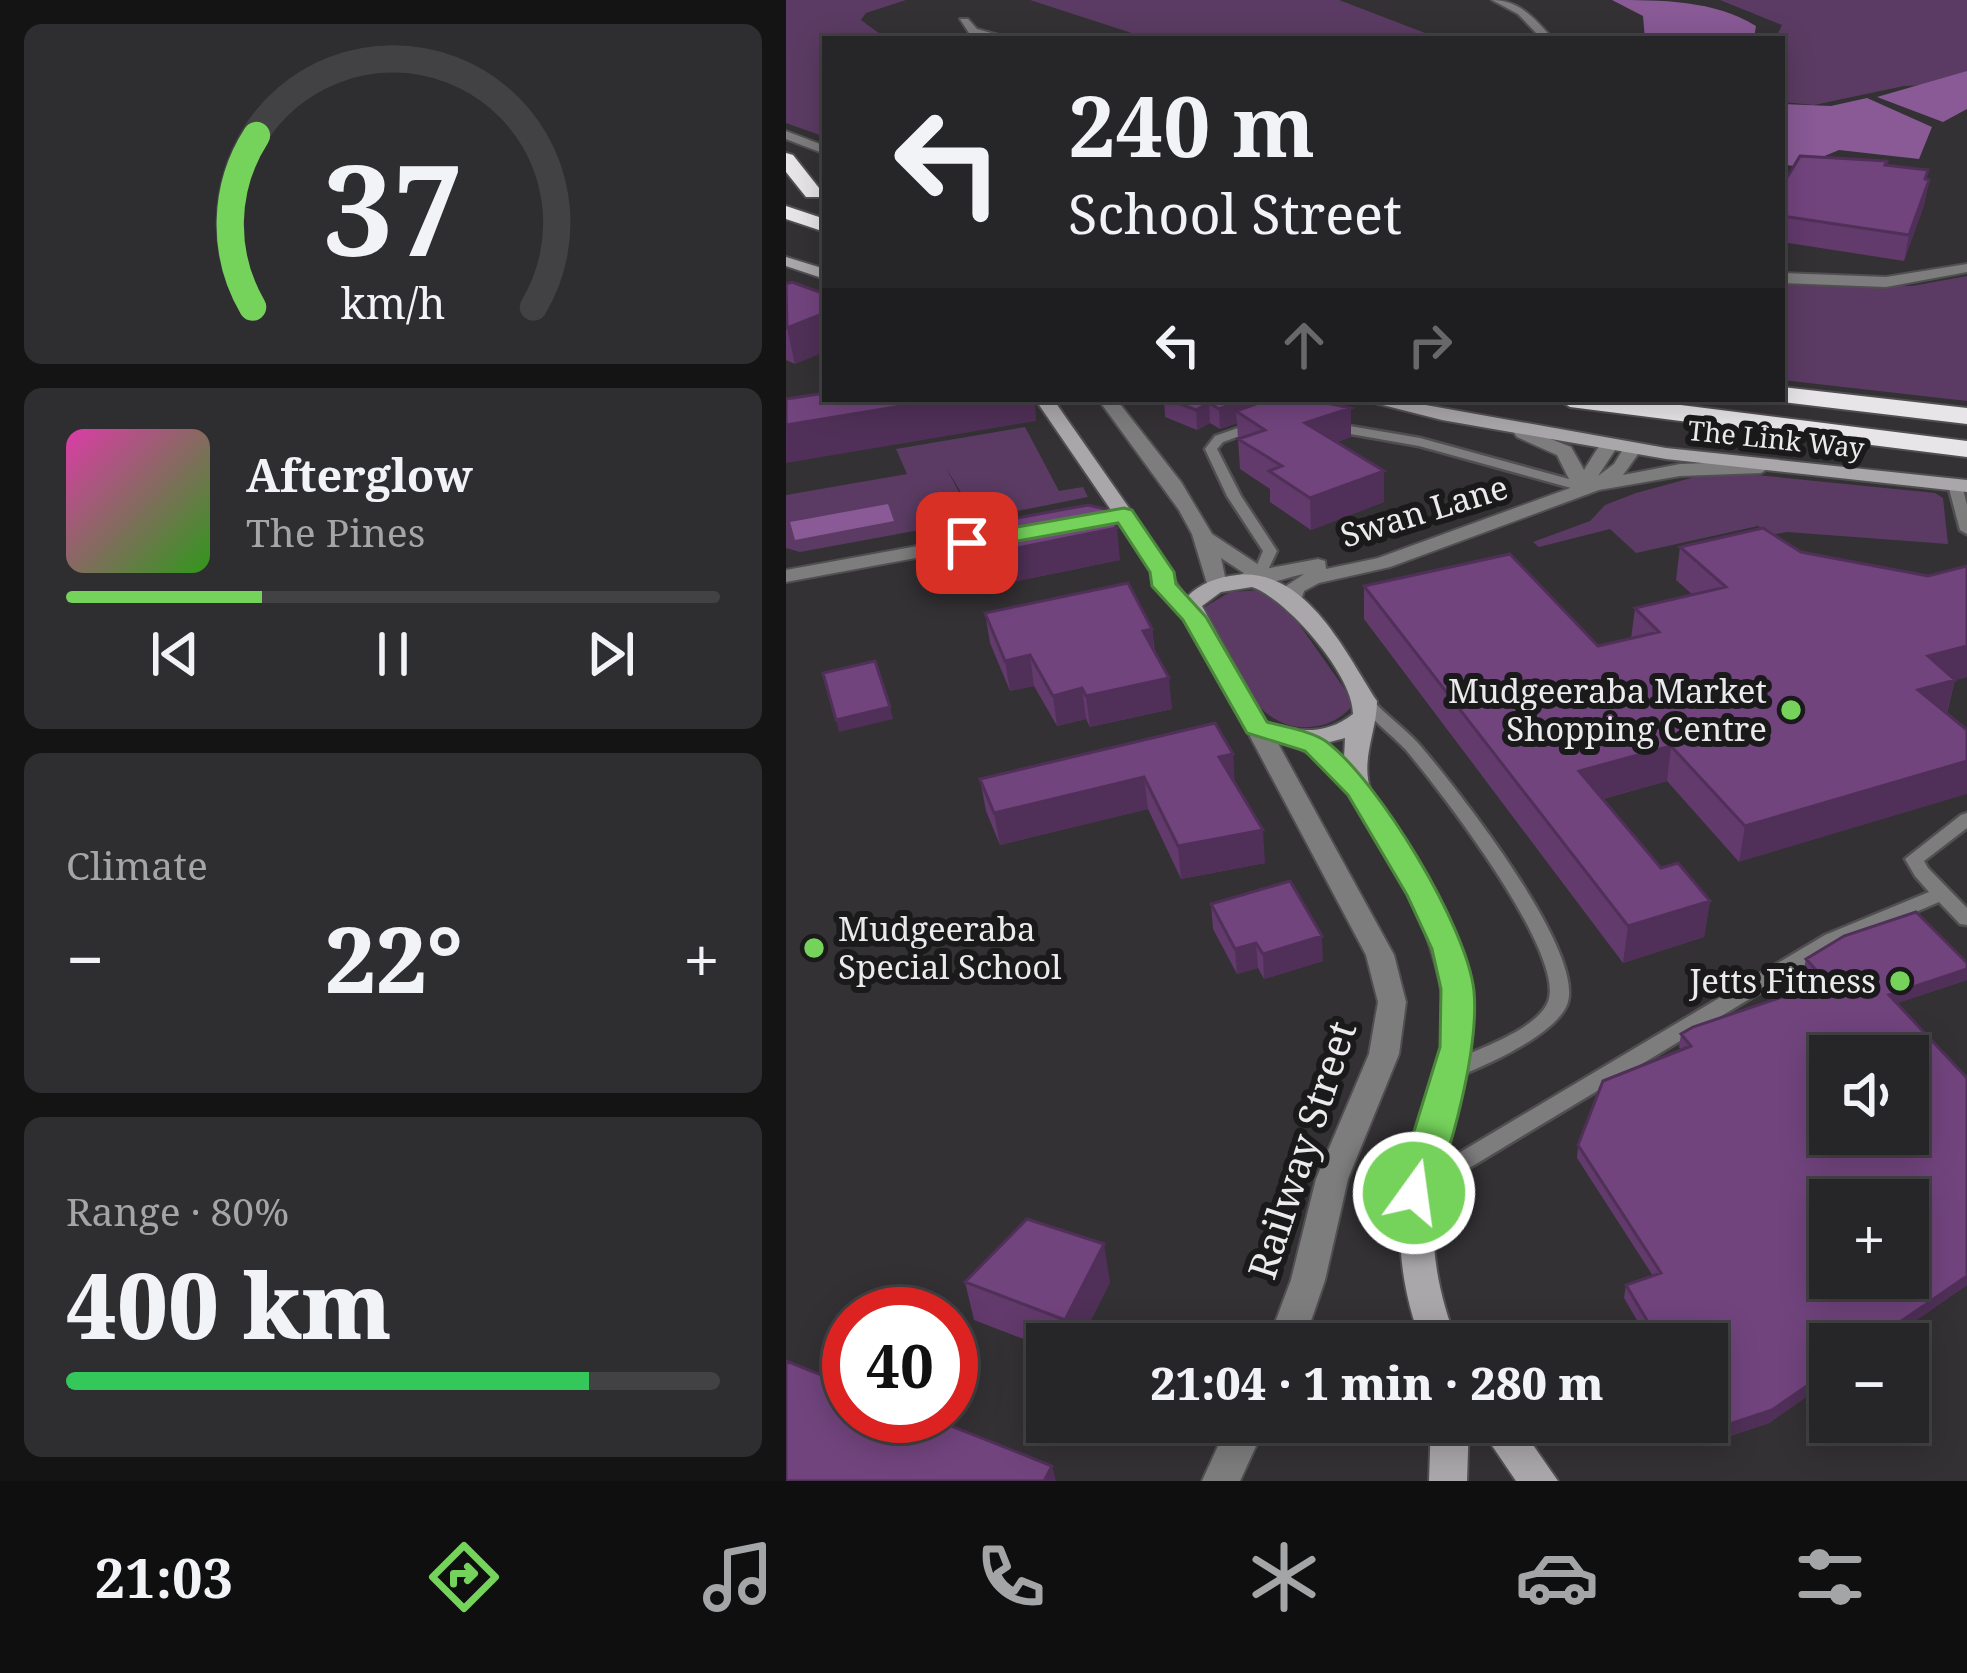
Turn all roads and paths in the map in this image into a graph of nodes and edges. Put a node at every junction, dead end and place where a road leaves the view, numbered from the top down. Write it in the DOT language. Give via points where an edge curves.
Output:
graph roads {
  1 [pos="1497,0"];
  2 [pos="964,21"];
  3 [pos="995,36"];
  4 [pos="1545,36"];
  5 [pos="786,135"];
  6 [pos="822,149"];
  7 [pos="786,159"];
  8 [pos="786,183"];
  9 [pos="819,194"];
  10 [pos="786,212"];
  11 [pos="822,225"];
  12 [pos="786,235"];
  13 [pos="822,247"];
  14 [pos="786,261"];
  15 [pos="1967,268"];
  16 [pos="822,273"];
  17 [pos="1785,278"];
  18 [pos="1785,395"];
  19 [pos="1046,402"];
  20 [pos="1382,402"];
  21 [pos="1431,402"];
  22 [pos="1586,402"];
  23 [pos="1121,407"];
  24 [pos="1967,416"];
  25 [pos="1262,423"];
  26 [pos="1325,425"];
  27 [pos="1523,433"];
  28 [pos="1621,445"];
  29 [pos="1761,467"];
  30 [pos="1964,475"];
  31 [pos="1585,486"];
  32 [pos="1057,526"];
  33 [pos="1967,530"];
  34 [pos="1204,538"];
  35 [pos="1444,541"];
  36 [pos="1162,572"];
  37 [pos="786,577"];
  38 [pos="1265,582"];
  39 [pos="1213,587"];
  40 [pos="1193,617"];
  41 [pos="1364,710"];
  42 [pos="1256,727"];
  43 [pos="1293,737"];
  44 [pos="1359,790"];
  45 [pos="1967,819"];
  46 [pos="1941,894"];
  47 [pos="1967,919"];
  48 [pos="1451,1071"];
  49 [pos="1414,1193"];
  50 [pos="1291,1323"];
  51 [pos="1431,1323"];
  52 [pos="1238,1443"];
  53 [pos="1449,1443"];
  54 [pos="1511,1443"];
  55 [pos="1221,1481"];
  56 [pos="1448,1481"];
  57 [pos="1539,1481"];
  1 -- 4 [label="street"];
  2 -- 3 [label="street"];
  5 -- 6 [label="street"];
  7 -- 9 [label="highway"];
  8 -- 9 [label="highway"];
  10 -- 11 [label="highway"];
  12 -- 13 [label="highway"];
  14 -- 16 [label="street"];
  15 -- 17 [label="street" via="1886,281"];
  18 -- 24 [label="highway"];
  19 -- 36 [label="street, Railway Street" via="1113,517"];
  20 -- 27 [label="street, The Link Way"];
  21 -- 28 [label="street"];
  22 -- 30 [label="highway"];
  23 -- 34 [label="street"];
  25 -- 38 [label="lane" via="1211,449 1270,551"];
  26 -- 31 [label="lane"];
  27 -- 28 [label="street, The Link Way"];
  27 -- 31 [label="street, Swan Lane" via="1564,451"];
  28 -- 29 [label="street, The Link Way"];
  28 -- 30 [label="street"];
  28 -- 31 [label="street, Swan Lane" via="1612,477"];
  29 -- 30 [label="street, The Link Way"];
  29 -- 31 [label="street, Swan Lane"];
  30 -- 33 [label="lane"];
  31 -- 35 [label="street, Swan Lane"];
  32 -- 37 [label="street"];
  34 -- 38 [label="street"];
  34 -- 39 [label="street"];
  35 -- 38 [label="street"];
  35 -- 38 [label="street, Swan Lane" via="1294,588"];
  36 -- 39 [label="street"];
  36 -- 40 [label="street, Railway Street" via="1169,593"];
  38 -- 39 [label="street"];
  38 -- 41 [label="street"];
  39 -- 40 [label="street" via="1192,603"];
  40 -- 42 [label="street, Railway Street"];
  41 -- 43 [label="street" via="1329,736"];
  41 -- 44 [label="street" via="1355,745"];
  41 -- 48 [label="lane" via="1416,752 1528,907 1562,983 1545,1018"];
  42 -- 43 [label="street"];
  42 -- 50 [label="street, Railway Street" via="1381,955 1391,989 1384,1054 1338,1164"];
  43 -- 44 [label="street" via="1318,747"];
  44 -- 48 [label="street" via="1448,949 1460,1023"];
  45 -- 46 [label="lane" via="1915,857"];
  46 -- 47 [label="lane"];
  46 -- 49 [label="lane" via="1832,940"];
  48 -- 49 [label="street"];
  49 -- 51 [label="street" via="1413,1252"];
  52 -- 55 [label="street"];
  53 -- 56 [label="street"];
  54 -- 57 [label="street"];
}
